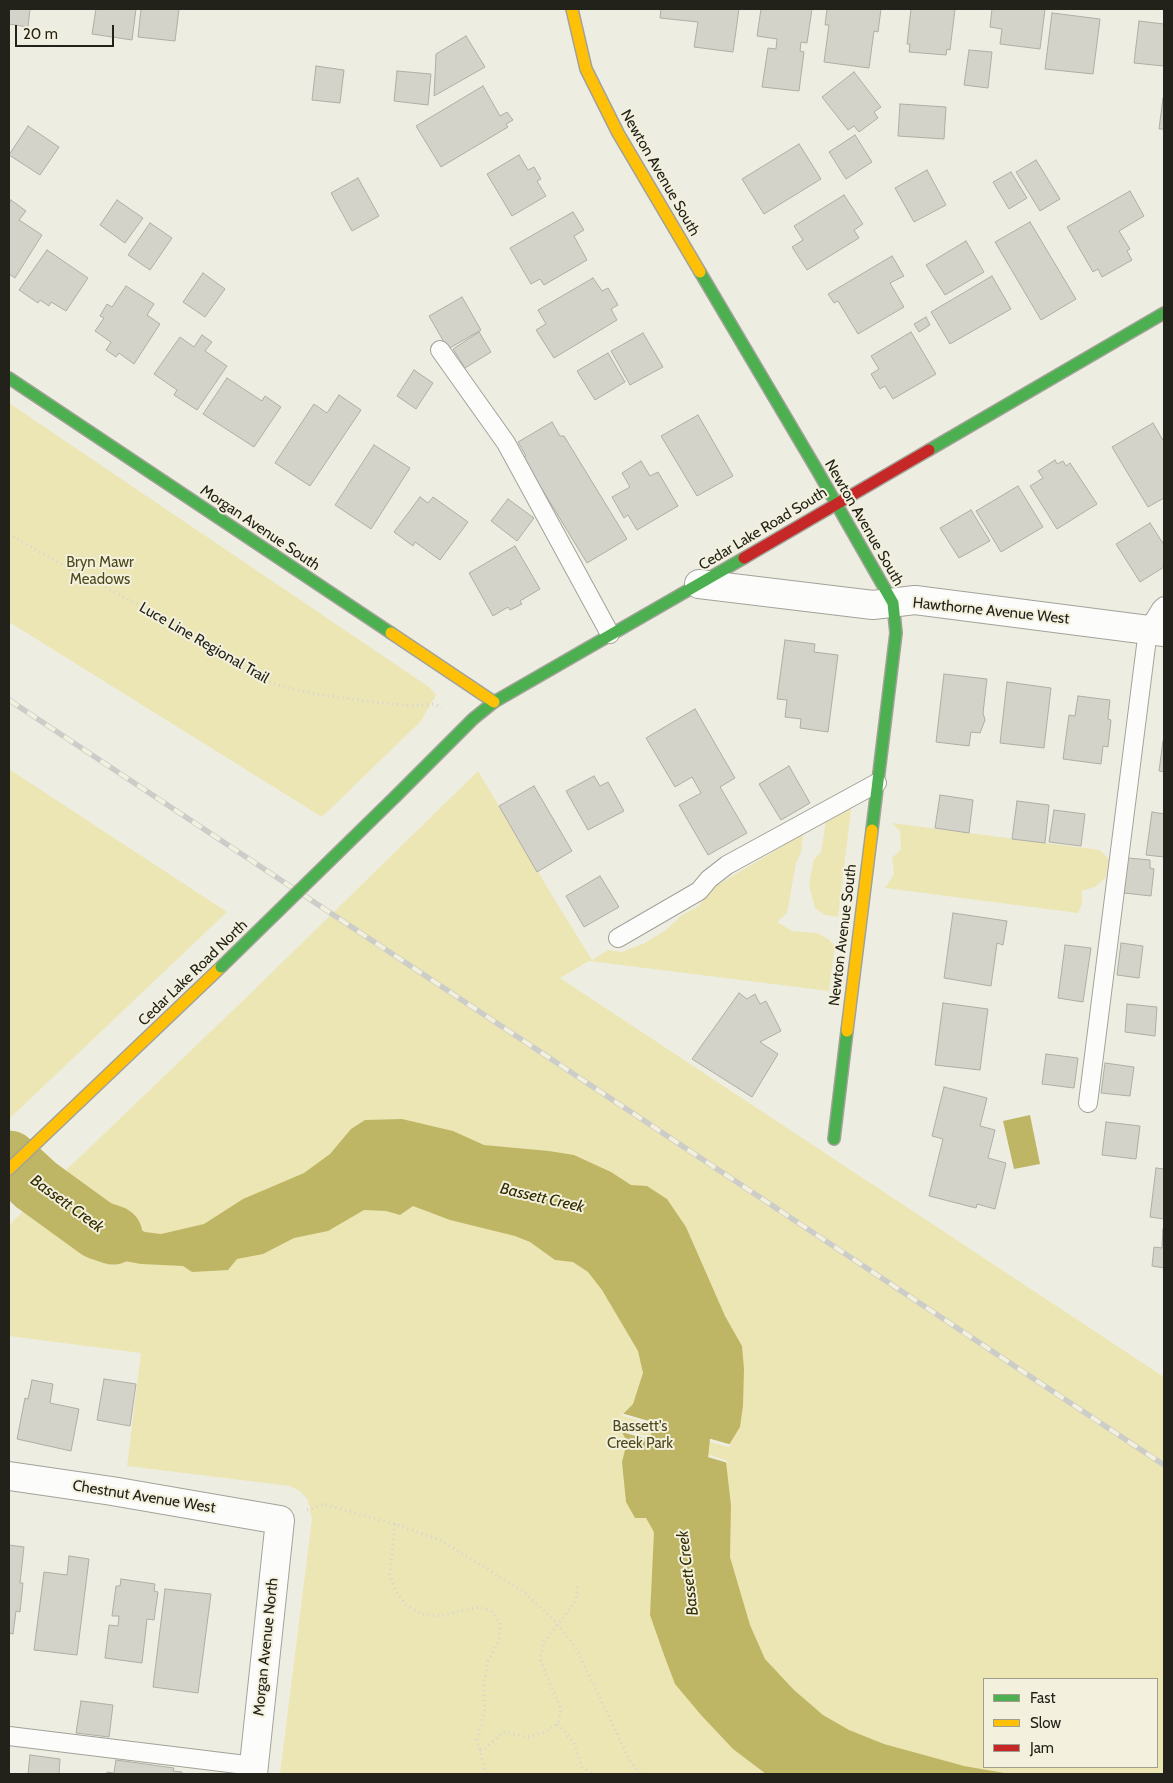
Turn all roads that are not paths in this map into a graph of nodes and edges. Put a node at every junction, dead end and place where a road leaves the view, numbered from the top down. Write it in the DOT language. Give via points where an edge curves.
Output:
graph roads {
  1 [pos="572,9"];
  2 [pos="1164,313"];
  3 [pos="440,350"];
  4 [pos="9,378"];
  5 [pos="836,504"];
  6 [pos="699,584"];
  7 [pos="893,603"];
  8 [pos="1164,606"];
  9 [pos="1156,631"];
  10 [pos="610,634"];
  11 [pos="494,702"];
  12 [pos="877,783"];
  13 [pos="396,796"];
  14 [pos="618,938"];
  15 [pos="1088,1103"];
  16 [pos="834,1139"];
  17 [pos="9,1169"];
  18 [pos="9,1476"];
  19 [pos="280,1520"];
  20 [pos="9,1736"];
  21 [pos="254,1770"];
  1 -- 5 [label="street, Newton Avenue South" via="586,69 618,134"];
  2 -- 5 [label="street, Cedar Lake Road South"];
  3 -- 10 [label="lane" via="506,443"];
  4 -- 11 [label="street, Morgan Avenue South"];
  5 -- 6 [label="street, Cedar Lake Road South"];
  5 -- 7 [label="street, Newton Avenue South"];
  6 -- 7 [label="street, Hawthorne Avenue West" via="873,605"];
  6 -- 10 [label="street, Cedar Lake Road South"];
  7 -- 9 [label="street, Hawthorne Avenue West" via="915,600"];
  7 -- 12 [label="street, Newton Avenue South" via="896,634"];
  8 -- 9 [label="lane"];
  9 -- 15 [label="lane"];
  10 -- 11 [label="street, Cedar Lake Road South"];
  11 -- 13 [label="street, Cedar Lake Road South"];
  12 -- 14 [label="lane" via="727,865 699,891"];
  12 -- 16 [label="street, Newton Avenue South"];
  13 -- 17 [label="street, Cedar Lake Road North, bridge"];
  18 -- 19 [label="street, Chestnut Avenue West"];
  19 -- 21 [label="street, Morgan Avenue North"];
  20 -- 21 [label="lane"];
}
